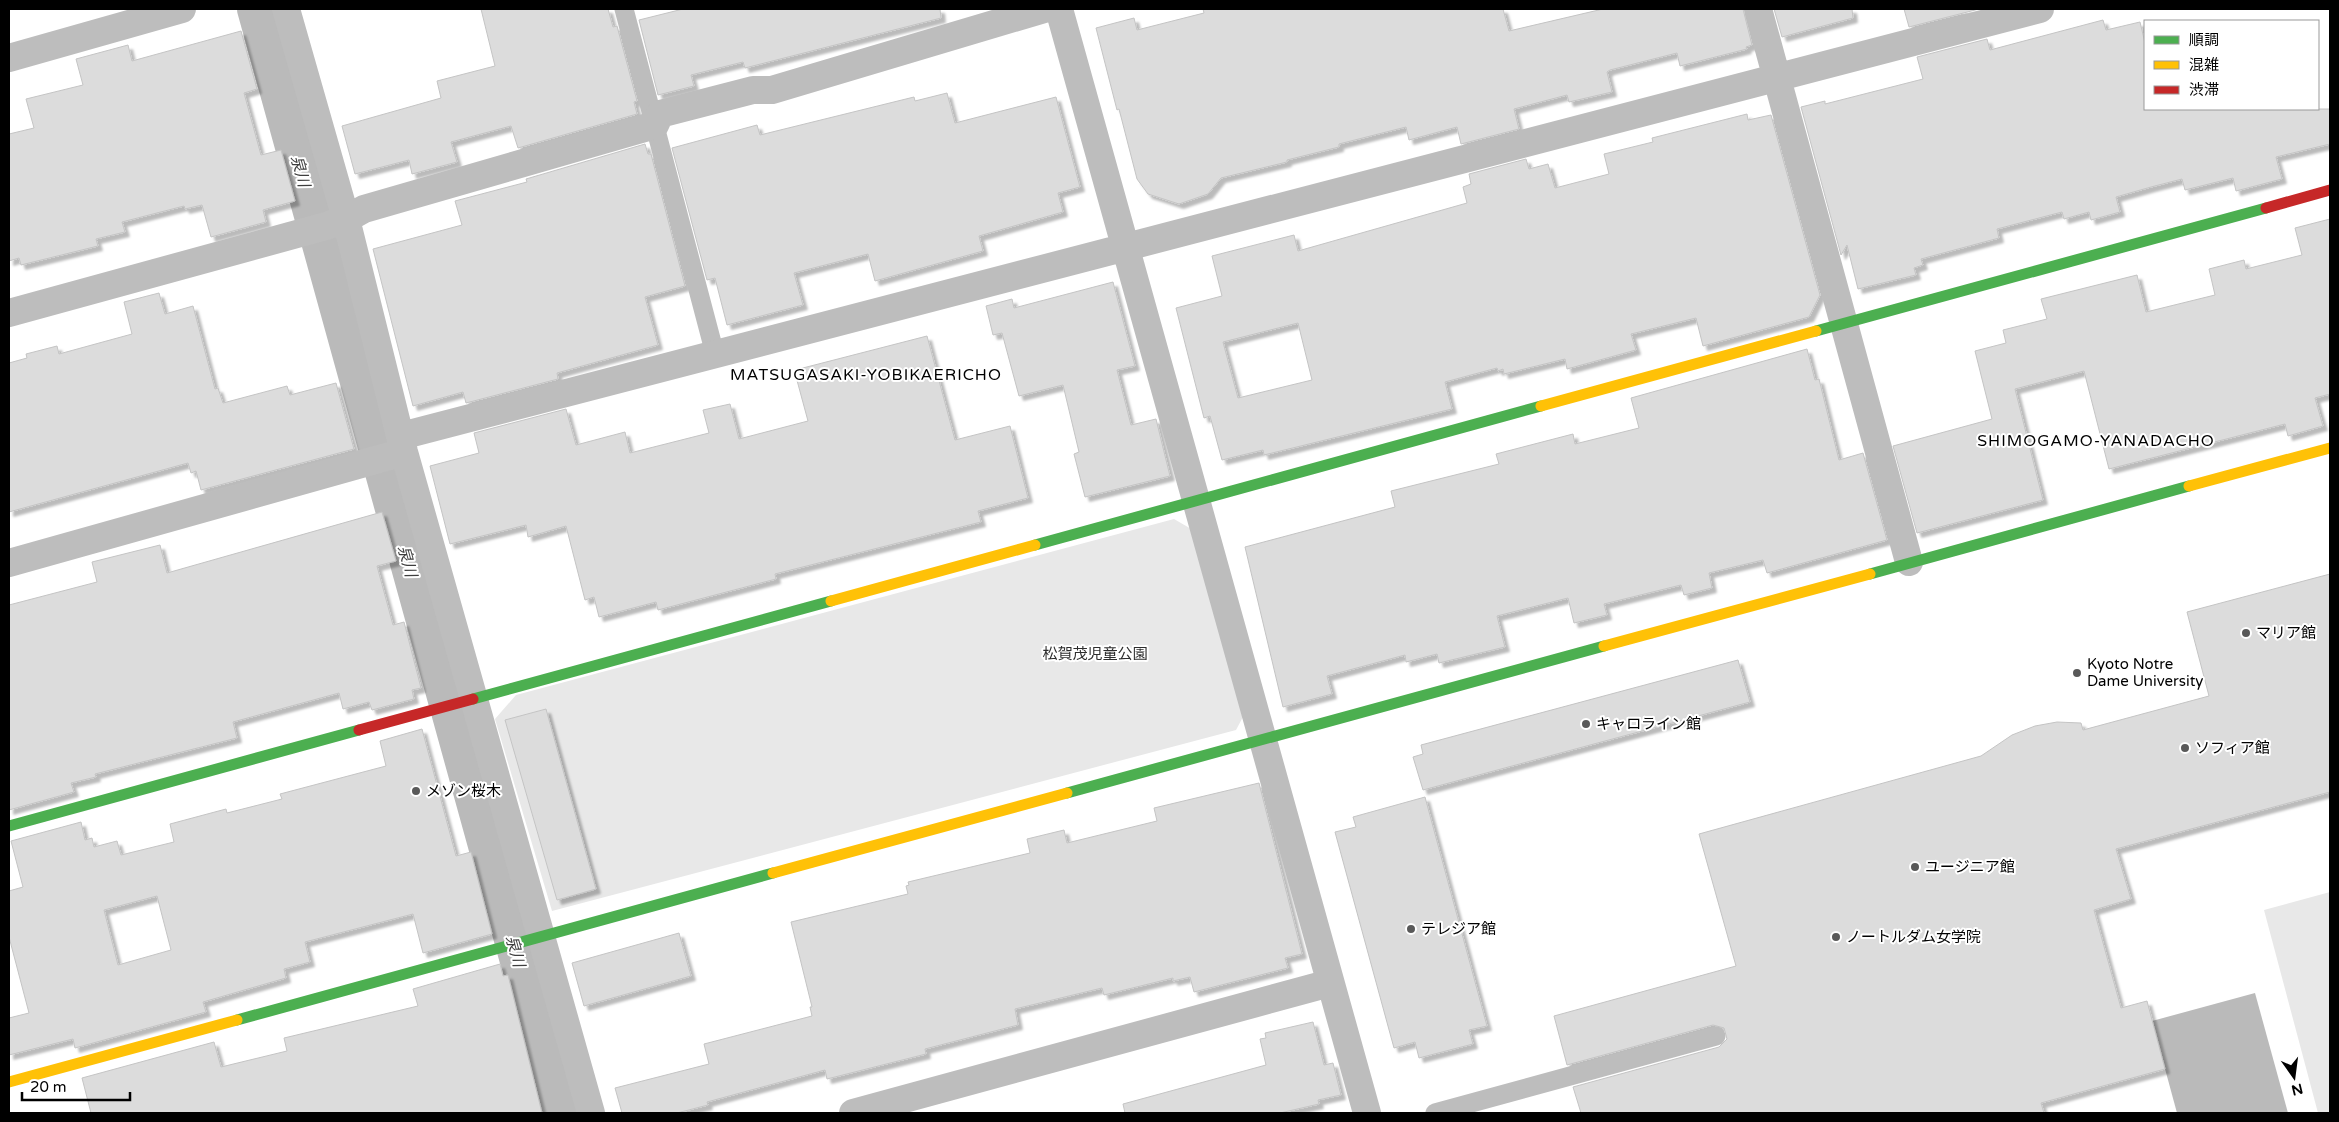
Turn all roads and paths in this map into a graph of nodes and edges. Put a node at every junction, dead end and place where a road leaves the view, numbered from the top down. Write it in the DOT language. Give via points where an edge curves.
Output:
graph roads {
  1 [pos="182,9"];
  2 [pos="286,9"];
  3 [pos="624,9"];
  4 [pos="1044,9"];
  5 [pos="1058,9"];
  6 [pos="1758,9"];
  7 [pos="2040,9"];
  8 [pos="9,58"];
  9 [pos="1777,77"];
  10 [pos="655,125"];
  11 [pos="2330,190"];
  12 [pos="325,226"];
  13 [pos="1125,247"];
  14 [pos="9,313"];
  15 [pos="1844,323"];
  16 [pos="715,354"];
  17 [pos="2330,448"];
  18 [pos="391,452"];
  19 [pos="1196,500"];
  20 [pos="1909,562"];
  21 [pos="9,563"];
  22 [pos="467,700"];
  23 [pos="1263,739"];
  24 [pos="9,826"];
  25 [pos="534,937"];
  26 [pos="1330,983"];
  27 [pos="1716,1036"];
  28 [pos="9,1082"];
  29 [pos="590,1113"];
  30 [pos="853,1113"];
  31 [pos="1367,1113"];
  32 [pos="1435,1113"];
  1 -- 8 [label="street"];
  2 -- 12 [label="street"];
  3 -- 10 [label="lane"];
  4 -- 10 [label="street" via="772,90 753,90 660,114"];
  5 -- 13 [label="street"];
  6 -- 9 [label="street"];
  7 -- 9 [label="street"];
  9 -- 13 [label="street"];
  9 -- 15 [label="street"];
  10 -- 12 [label="street" via="364,209"];
  10 -- 16 [label="lane"];
  11 -- 15 [label="street"];
  12 -- 14 [label="street"];
  12 -- 18 [label="street"];
  13 -- 16 [label="street"];
  13 -- 19 [label="street"];
  15 -- 19 [label="street"];
  15 -- 20 [label="street"];
  16 -- 18 [label="street"];
  17 -- 20 [label="street"];
  18 -- 21 [label="street"];
  18 -- 22 [label="street"];
  19 -- 22 [label="street"];
  19 -- 23 [label="street"];
  20 -- 23 [label="street"];
  22 -- 24 [label="street"];
  22 -- 25 [label="street"];
  23 -- 25 [label="street"];
  23 -- 26 [label="street"];
  25 -- 28 [label="street"];
  25 -- 29 [label="street"];
  26 -- 30 [label="street"];
  26 -- 31 [label="street"];
  27 -- 32 [label="lane"];
}
